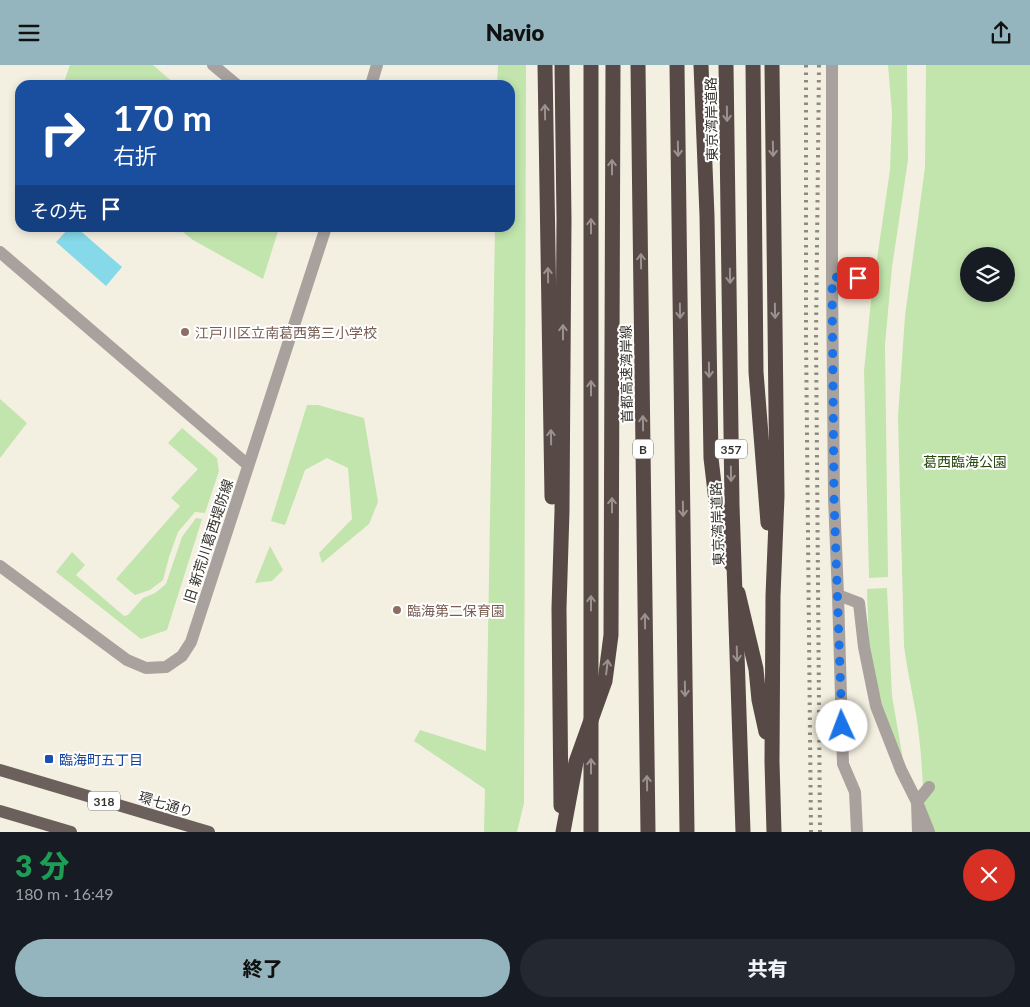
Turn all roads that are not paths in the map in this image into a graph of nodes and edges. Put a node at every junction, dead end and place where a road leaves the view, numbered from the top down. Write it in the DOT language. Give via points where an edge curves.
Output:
graph roads {
  1 [pos="214,65"];
  2 [pos="377,65"];
  3 [pos="545,65"];
  4 [pos="591,65"];
  5 [pos="613,65"];
  6 [pos="638,65"];
  7 [pos="677,65"];
  8 [pos="701,65"];
  9 [pos="726,65"];
  10 [pos="772,65"];
  11 [pos="832,65"];
  12 [pos="753,68"];
  13 [pos="562,70"];
  14 [pos="231,80"];
  15 [pos="372,80"];
  16 [pos="324,232"];
  17 [pos="0,252"];
  18 [pos="832,277"];
  19 [pos="858,278"];
  20 [pos="248,465"];
  21 [pos="0,566"];
  22 [pos="838,595"];
  23 [pos="773,596"];
  24 [pos="559,608"];
  25 [pos="772,762"];
  26 [pos="0,770"];
  27 [pos="929,787"];
  28 [pos="918,802"];
  29 [pos="0,811"];
  30 [pos="71,832"];
  31 [pos="209,832"];
  32 [pos="562,832"];
  33 [pos="591,832"];
  34 [pos="648,832"];
  35 [pos="687,832"];
  36 [pos="742,832"];
  37 [pos="774,832"];
  38 [pos="857,832"];
  39 [pos="918,832"];
  40 [pos="930,832"];
  1 -- 14 [label="street"];
  2 -- 15 [label="street"];
  24 -- 3 [label="highway, one-way" via="553,547"];
  33 -- 4 [label="highway, one-way, bridge"];
  32 -- 5 [label="highway, one-way" via="576,762 605,681 611,635"];
  34 -- 6 [label="highway, 首都高速湾岸線 / B, one-way"];
  7 -- 35 [label="highway, one-way"];
  8 -- 25 [label="highway, one-way" via="711,458 716,501 756,669"];
  9 -- 36 [label="highway, 東京湾岸道路 / 357, one-way, bridge" via="732,505"];
  10 -- 23 [label="highway, one-way" via="777,496"];
  11 -- 18 [label="street"];
  12 -- 23 [label="highway" via="756,372"];
  24 -- 13 [label="highway, one-way" via="564,219"];
  16 -- 20 [label="street, 旧 新荒川葛西堤防線"];
  17 -- 20 [label="street"];
  18 -- 19 [label="street"];
  18 -- 22 [label="street"];
  20 -- 21 [label="street, 旧 新荒川葛西堤防線" via="191,642 182,656 166,667 146,668 126,660"];
  22 -- 28 [label="street" via="859,603 876,706 901,770"];
  22 -- 38 [label="street" via="843,764 854,792"];
  23 -- 25 [label="highway"];
  24 -- 32 [label="highway"];
  25 -- 37 [label="highway"];
  26 -- 31 [label="main road, 環七通り / 318"];
  27 -- 28 [label="street"];
  28 -- 39 [label="street"];
  28 -- 40 [label="street"];
  29 -- 30 [label="main road"];
}
